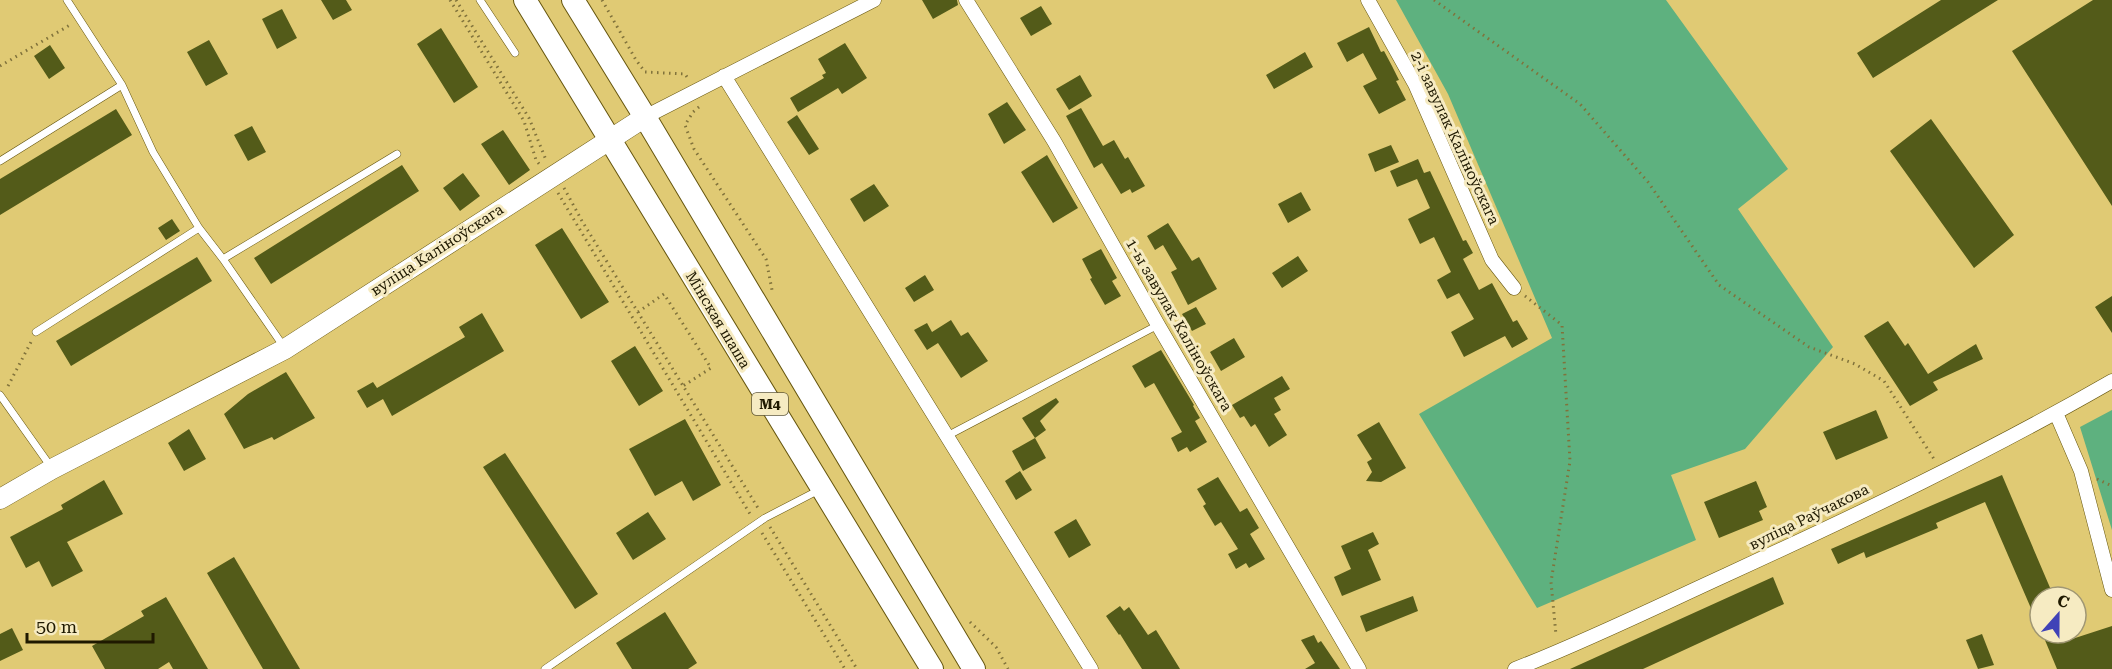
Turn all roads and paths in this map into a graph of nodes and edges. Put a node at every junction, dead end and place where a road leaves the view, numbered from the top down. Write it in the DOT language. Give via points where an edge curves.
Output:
graph roads {
  1 [pos="67,0"];
  2 [pos="450,0"];
  3 [pos="456,0"];
  4 [pos="480,0"];
  5 [pos="525,0"];
  6 [pos="573,0"];
  7 [pos="602,0"];
  8 [pos="874,0"];
  9 [pos="966,0"];
  10 [pos="1368,0"];
  11 [pos="1434,0"];
  12 [pos="80,20"];
  13 [pos="515,53"];
  14 [pos="636,60"];
  15 [pos="0,66"];
  16 [pos="724,76"];
  17 [pos="122,85"];
  18 [pos="645,117"];
  19 [pos="608,140"];
  20 [pos="397,154"];
  21 [pos="0,161"];
  22 [pos="552,176"];
  23 [pos="199,228"];
  24 [pos="223,259"];
  25 [pos="1514,288"];
  26 [pos="638,312"];
  27 [pos="1158,325"];
  28 [pos="36,332"];
  29 [pos="285,349"];
  30 [pos="2112,381"];
  31 [pos="684,386"];
  32 [pos="1,396"];
  33 [pos="2056,413"];
  34 [pos="946,436"];
  35 [pos="52,469"];
  36 [pos="1942,471"];
  37 [pos="821,489"];
  38 [pos="0,499"];
  39 [pos="765,518"];
  40 [pos="757,525"];
  41 [pos="2112,590"];
  42 [pos="1557,652"];
  43 [pos="545,669"];
  44 [pos="845,669"];
  45 [pos="857,669"];
  46 [pos="932,669"];
  47 [pos="974,669"];
  48 [pos="1091,669"];
  49 [pos="1359,669"];
  50 [pos="1515,669"];
  1 -- 12 [label="lane"];
  2 -- 22 [label="path" via="524,121 536,159"];
  3 -- 22 [label="path" via="529,118"];
  4 -- 13 [label="lane"];
  5 -- 19 [label="main road, Мінская шаша / М4"];
  6 -- 18 [label="main road, М4"];
  7 -- 14 [label="path"];
  8 -- 16 [label="street, вуліца Каліноўскага"];
  9 -- 27 [label="street, 1-ы завулак Каліноўскага" via="1054,141"];
  10 -- 25 [label="street, 2-і завулак Каліноўскага" via="1415,84 1492,260"];
  11 -- 36 [label="path" via="1580,104 1648,182 1719,285 1809,347 1855,364 1884,381"];
  12 -- 15 [label="path"];
  12 -- 17 [label="lane"];
  16 -- 18 [label="street, вуліца Каліноўскага"];
  16 -- 34 [label="street"];
  17 -- 21 [label="lane"];
  17 -- 23 [label="lane" via="153,152"];
  18 -- 19 [label="main road, вуліца Каліноўскага"];
  18 -- 47 [label="main road, М4"];
  19 -- 22 [label="main road, вуліца Каліноўскага"];
  19 -- 37 [label="main road, Мінская шаша / М4"];
  20 -- 24 [label="lane"];
  22 -- 26 [label="path"];
  22 -- 29 [label="main road, вуліца Каліноўскага"];
  22 -- 40 [label="path"];
  23 -- 24 [label="lane"];
  23 -- 28 [label="lane"];
  24 -- 29 [label="lane"];
  25 -- 42 [label="path" via="1562,324 1570,461 1551,582"];
  26 -- 31 [label="path"];
  26 -- 31 [label="path" via="664,294 711,368"];
  27 -- 34 [label="lane"];
  27 -- 49 [label="street, 1-ы завулак Каліноўскага"];
  28 -- 32 [label="path"];
  29 -- 35 [label="main road, вуліца Каліноўскага"];
  30 -- 33 [label="street, вуліца Раўчакова"];
  31 -- 39 [label="path"];
  32 -- 35 [label="lane"];
  33 -- 36 [label="street, вуліца Раўчакова"];
  33 -- 41 [label="street" via="2081,471"];
  34 -- 48 [label="street"];
  35 -- 38 [label="main road, вуліца Каліноўскага"];
  36 -- 42 [label="street, вуліца Раўчакова"];
  37 -- 39 [label="lane"];
  37 -- 46 [label="main road, Мінская шаша / М4"];
  39 -- 40 [label="lane"];
  39 -- 45 [label="path"];
  40 -- 43 [label="lane"];
  40 -- 44 [label="path"];
  42 -- 50 [label="street, вуліца Раўчакова"];
}
